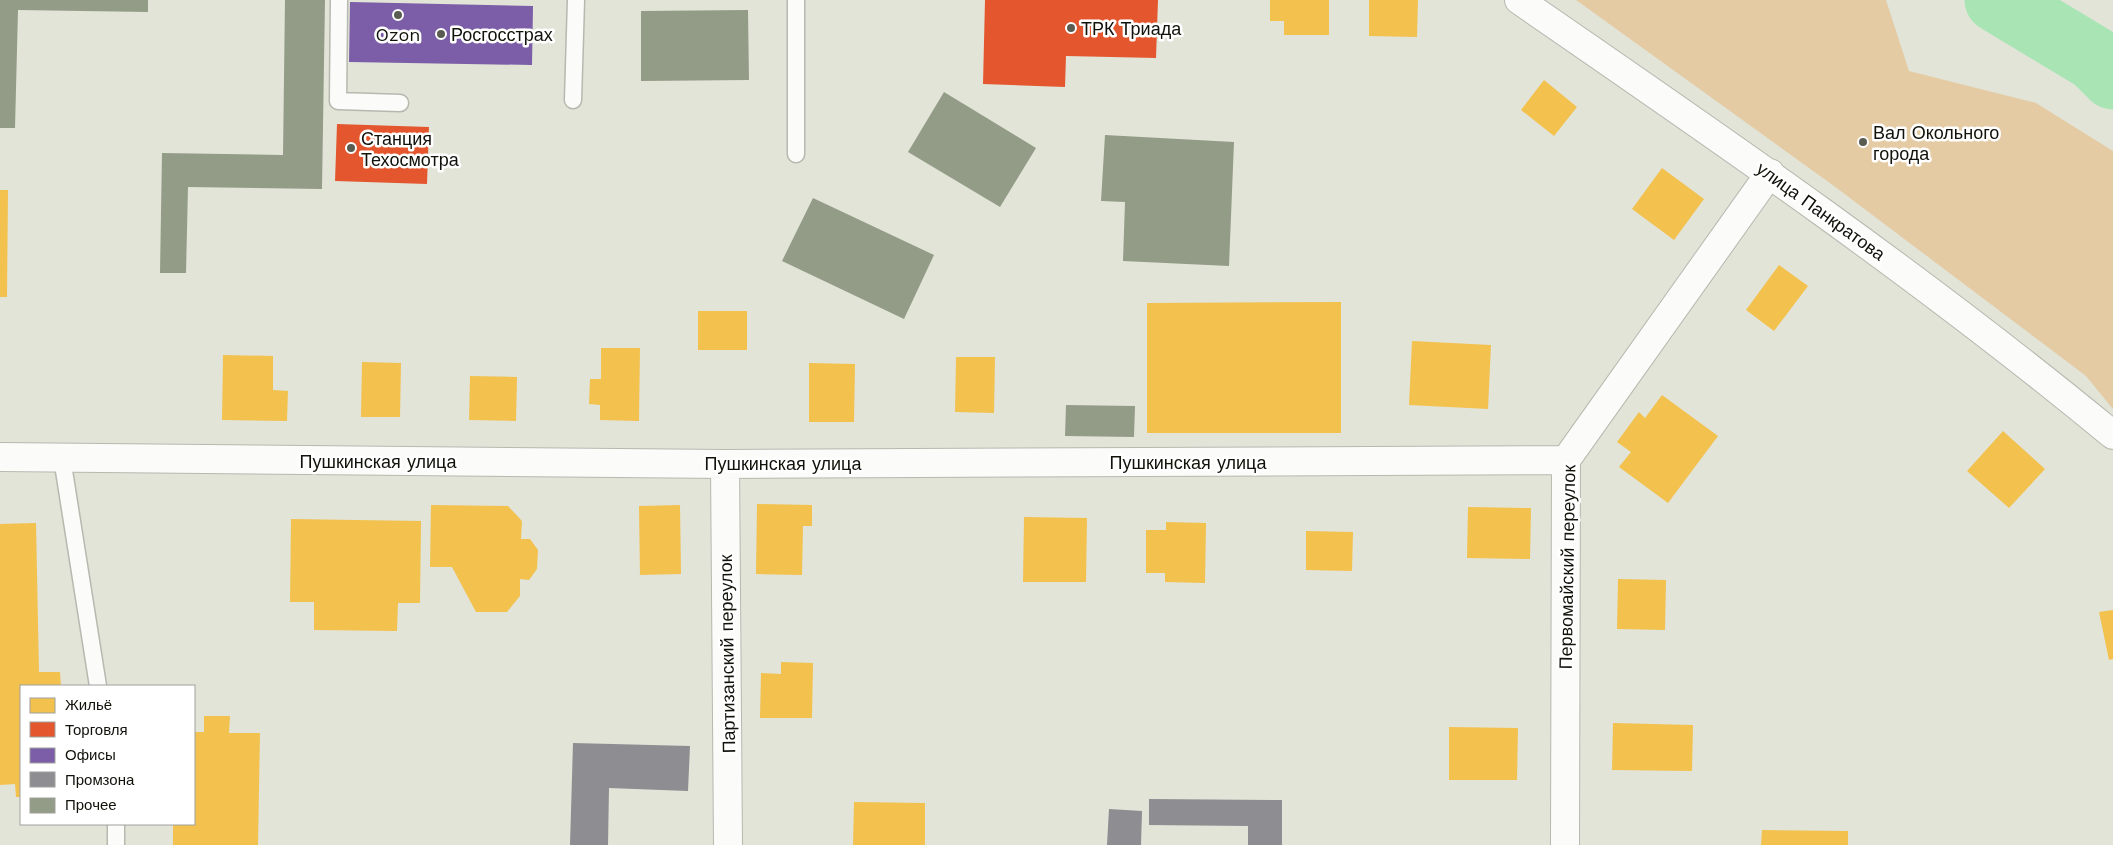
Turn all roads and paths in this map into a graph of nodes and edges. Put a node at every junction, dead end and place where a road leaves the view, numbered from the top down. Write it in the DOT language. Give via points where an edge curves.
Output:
graph roads {
  1 [pos="340,0"];
  2 [pos="576,0"];
  3 [pos="796,0"];
  4 [pos="1519,0"];
  5 [pos="573,100"];
  6 [pos="400,103"];
  7 [pos="796,154"];
  8 [pos="1770,173"];
  9 [pos="2113,434"];
  10 [pos="0,457"];
  11 [pos="62,458"];
  12 [pos="1566,460"];
  13 [pos="725,464"];
  14 [pos="98,685"];
  15 [pos="116,825"];
  16 [pos="116,845"];
  17 [pos="728,845"];
  18 [pos="1565,845"];
  1 -- 6 [label="lane" via="338,101"];
  2 -- 5 [label="lane"];
  3 -- 7 [label="lane"];
  4 -- 8 [label="street, улица Панкратова"];
  8 -- 9 [label="street, улица Панкратова" via="2027,364"];
  8 -- 12 [label="street, Первомайский переулок"];
  10 -- 11 [label="street, Пушкинская улица"];
  11 -- 13 [label="street, Пушкинская улица"];
  11 -- 14 [label="lane"];
  12 -- 13 [label="street, Пушкинская улица"];
  12 -- 18 [label="street, Первомайский переулок"];
  13 -- 17 [label="street, Партизанский переулок"];
  15 -- 16 [label="lane"];
}
